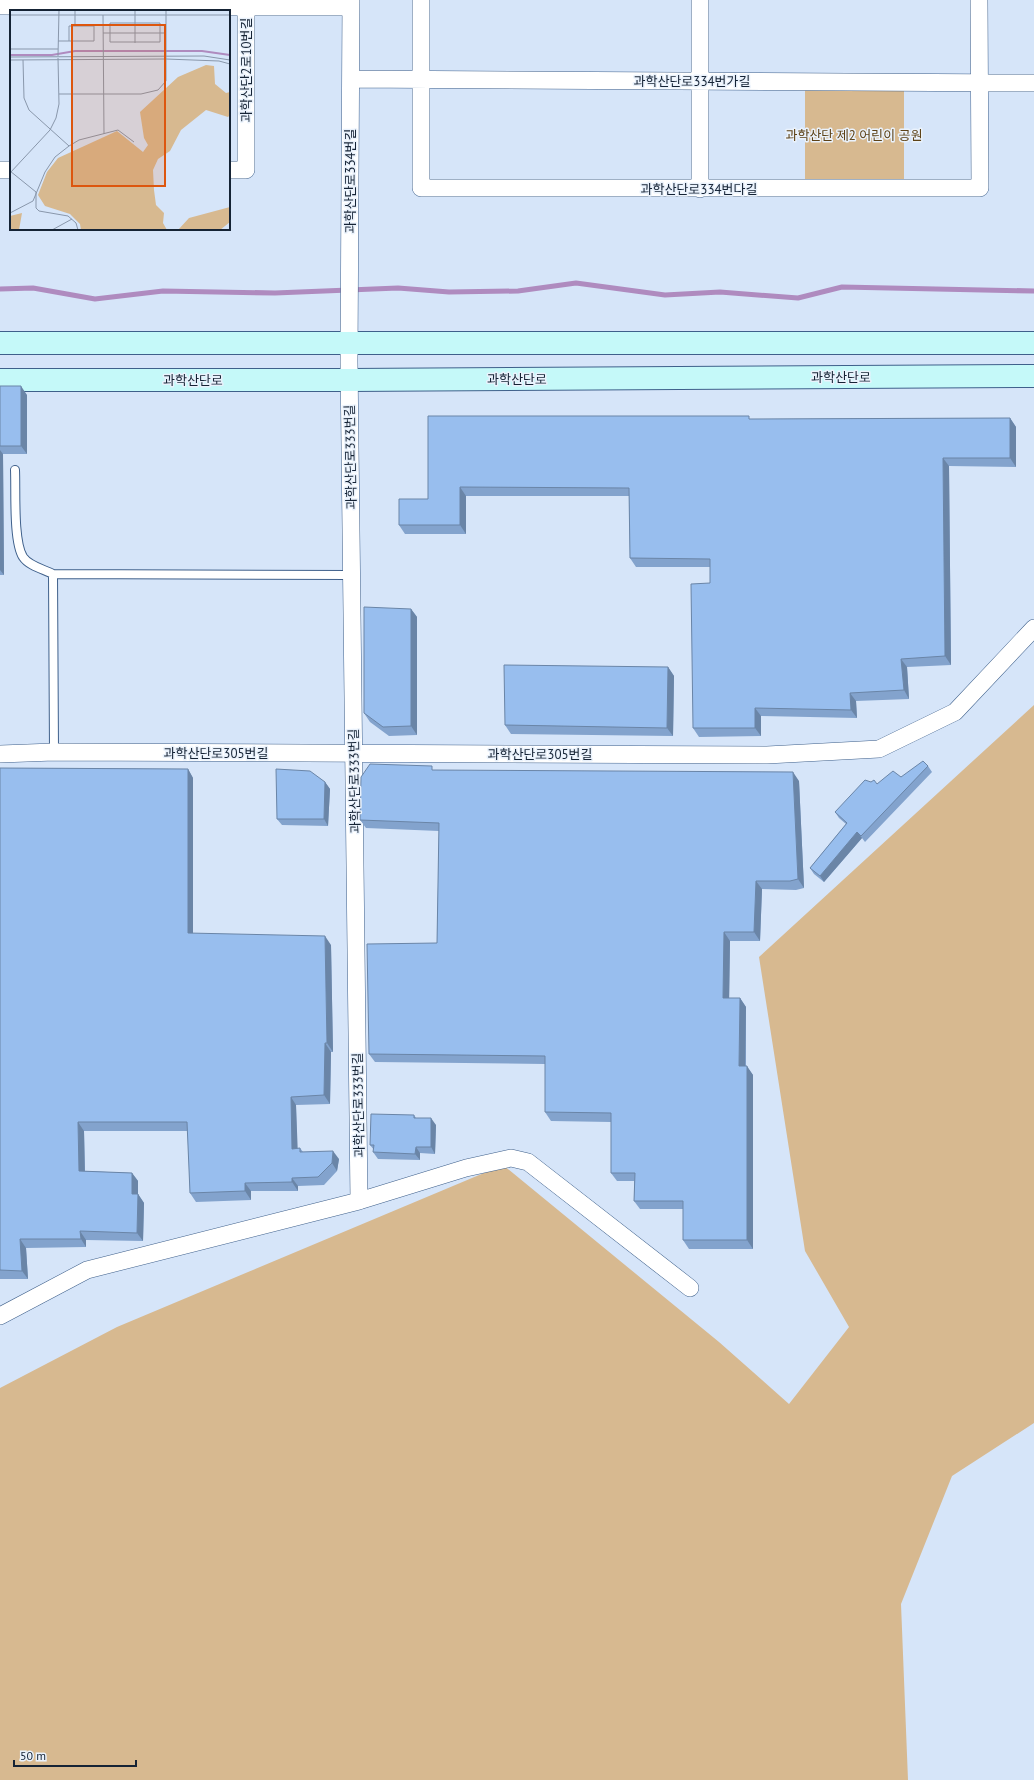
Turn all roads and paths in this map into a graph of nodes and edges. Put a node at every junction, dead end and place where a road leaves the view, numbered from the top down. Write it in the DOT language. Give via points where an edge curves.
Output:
graph roads {
  1 [pos="421,0"];
  2 [pos="700,0"];
  3 [pos="979,0"];
  4 [pos="43,3"];
  5 [pos="351,3"];
  6 [pos="0,6"];
  7 [pos="246,7"];
  8 [pos="351,79"];
  9 [pos="421,80"];
  10 [pos="700,81"];
  11 [pos="980,82"];
  12 [pos="1034,83"];
  13 [pos="230,170"];
  14 [pos="700,190"];
  15 [pos="0,343"];
  16 [pos="1034,343"];
  17 [pos="349,362"];
  18 [pos="1034,376"];
  19 [pos="0,380"];
  20 [pos="15,470"];
  21 [pos="52,574"];
  22 [pos="352,576"];
  23 [pos="1034,628"];
  24 [pos="54,752"];
  25 [pos="0,754"];
  26 [pos="354,754"];
  27 [pos="359,1200"];
  28 [pos="690,1288"];
  29 [pos="0,1316"];
  1 -- 9 [label="street"];
  2 -- 10 [label="street"];
  3 -- 11 [label="street"];
  4 -- 6 [label="street, 과학산단2로10번길"];
  4 -- 7 [label="street, 과학산단2로10번길"];
  5 -- 7 [label="street"];
  5 -- 8 [label="street, 과학산단로334번길"];
  7 -- 13 [label="street, 과학산단2로10번길" via="246,170"];
  8 -- 9 [label="street, 과학산단로334번가길"];
  8 -- 17 [label="street, 과학산단로334번길"];
  9 -- 10 [label="street, 과학산단로334번가길"];
  9 -- 14 [label="street, 과학산단로334번다길" via="421,188"];
  10 -- 11 [label="street, 과학산단로334번가길"];
  10 -- 14 [label="street"];
  11 -- 12 [label="street, 과학산단로334번가길"];
  11 -- 14 [label="street, 과학산단로334번다길" via="980,188"];
  15 -- 17 [label="main road, 과학산단로"];
  16 -- 17 [label="main road, 과학산단로"];
  17 -- 18 [label="main road, 과학산단로"];
  17 -- 19 [label="main road, 과학산단로"];
  17 -- 22 [label="street, 과학산단로333번길"];
  20 -- 21 [label="lane" via="18,539 23,556 30,564"];
  21 -- 22 [label="lane"];
  21 -- 24 [label="lane"];
  22 -- 26 [label="street, 과학산단로333번길"];
  23 -- 26 [label="street, 과학산단로305번길" via="955,712 879,749 767,755"];
  24 -- 25 [label="street, 과학산단로305번길"];
  24 -- 26 [label="street, 과학산단로305번길"];
  26 -- 27 [label="street, 과학산단로333번길"];
  27 -- 28 [label="street" via="466,1168 511,1158 528,1162"];
  27 -- 29 [label="street" via="87,1270"];
}
